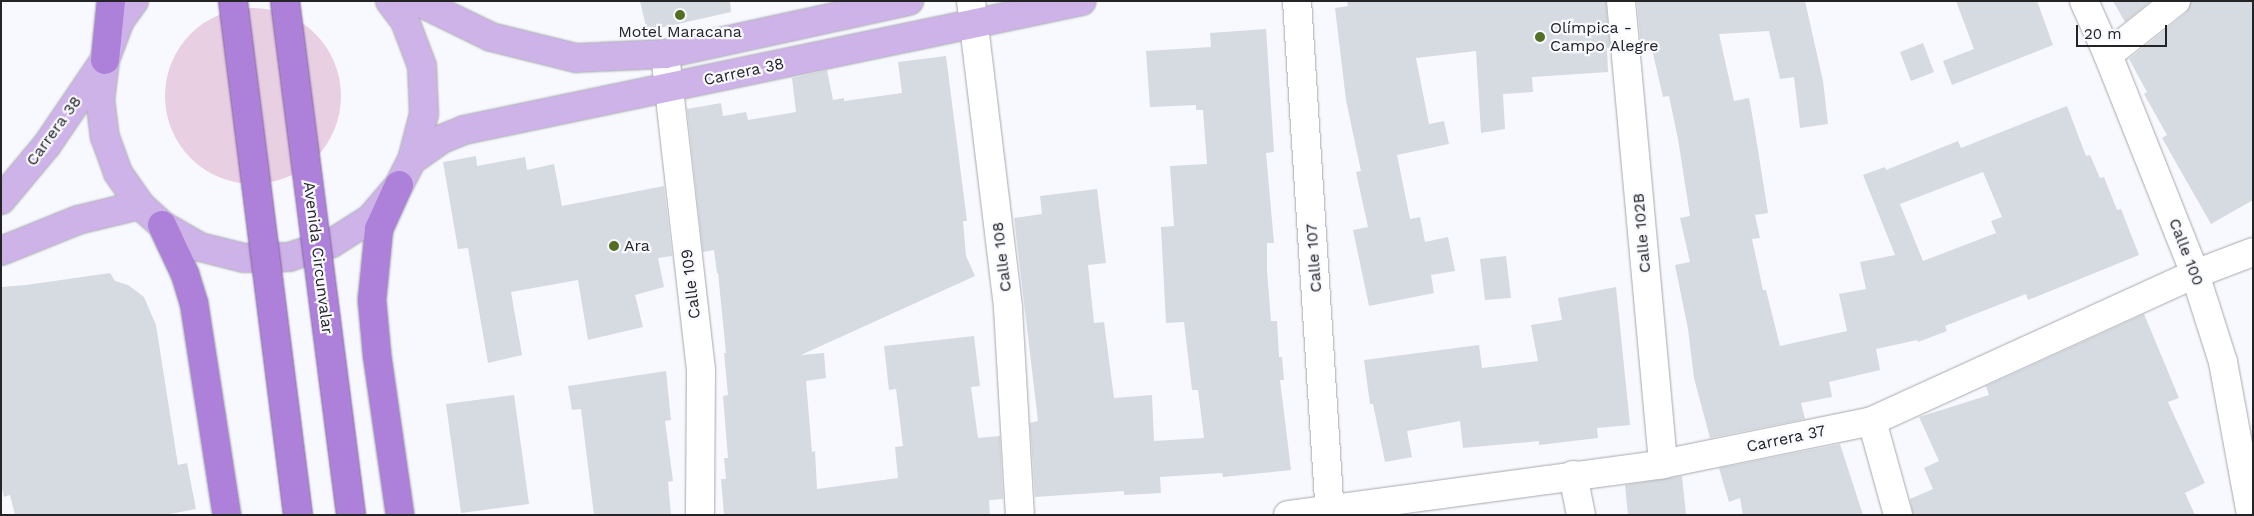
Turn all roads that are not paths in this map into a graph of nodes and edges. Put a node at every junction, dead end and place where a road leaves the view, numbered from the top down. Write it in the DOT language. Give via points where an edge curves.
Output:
graph roads {
  1 [pos="111,1"];
  2 [pos="134,1"];
  3 [pos="233,1"];
  4 [pos="285,1"];
  5 [pos="390,1"];
  6 [pos="417,1"];
  7 [pos="910,1"];
  8 [pos="1082,1"];
  9 [pos="1297,1"];
  10 [pos="1620,1"];
  11 [pos="2084,1"];
  12 [pos="2176,1"];
  13 [pos="973,13"];
  14 [pos="665,54"];
  15 [pos="2108,55"];
  16 [pos="105,60"];
  17 [pos="668,88"];
  18 [pos="412,160"];
  19 [pos="399,185"];
  20 [pos="1,200"];
  21 [pos="140,204"];
  22 [pos="162,225"];
  23 [pos="1,251"];
  24 [pos="2253,252"];
  25 [pos="2195,274"];
  26 [pos="1872,421"];
  27 [pos="1663,464"];
  28 [pos="1573,476"];
  29 [pos="1330,512"];
  30 [pos="227,515"];
  31 [pos="298,515"];
  32 [pos="351,515"];
  33 [pos="400,515"];
  34 [pos="700,515"];
  35 [pos="1020,515"];
  36 [pos="1288,515"];
  37 [pos="1581,515"];
  38 [pos="1898,515"];
  39 [pos="2251,515"];
  1 -- 16 [label="highway"];
  2 -- 16 [label="main road" via="120,20"];
  3 -- 31 [label="highway, bridge"];
  4 -- 32 [label="highway, Avenida Circunvalar, bridge"];
  5 -- 18 [label="main road" via="406,21 422,66 424,114"];
  6 -- 14 [label="main road, Carrera 38" via="491,36 576,58"];
  7 -- 14 [label="main road, Carrera 38"];
  8 -- 13 [label="main road, Carrera 38"];
  9 -- 29 [label="street, Calle 107"];
  10 -- 27 [label="street, Calle 102B"];
  11 -- 15 [label="street, Calle 100"];
  12 -- 15 [label="street"];
  13 -- 17 [label="main road, Carrera 38"];
  13 -- 35 [label="street, Calle 108" via="1008,308"];
  14 -- 17 [label="street, Calle 109"];
  15 -- 25 [label="street, Calle 100"];
  16 -- 20 [label="main road, Carrera 38" via="46,145"];
  16 -- 21 [label="main road" via="100,98 104,137 118,173"];
  17 -- 18 [label="main road, Carrera 38" via="464,130 442,139"];
  17 -- 34 [label="street, Calle 109" via="701,369"];
  18 -- 19 [label="main road"];
  19 -- 22 [label="main road" via="370,219 332,243 289,257 244,258 200,247"];
  19 -- 33 [label="highway" via="379,229 372,300"];
  21 -- 22 [label="main road"];
  21 -- 23 [label="main road" via="78,220"];
  22 -- 30 [label="highway" via="185,274 194,303"];
  24 -- 25 [label="street, Carrera 37"];
  25 -- 26 [label="street, Carrera 37"];
  25 -- 39 [label="street, Calle 100" via="2222,362"];
  26 -- 27 [label="street, Carrera 37"];
  26 -- 38 [label="street"];
  27 -- 28 [label="street, Carrera 37"];
  28 -- 29 [label="street, Carrera 37"];
  28 -- 37 [label="street"];
  29 -- 36 [label="street, Carrera 37"];
}
